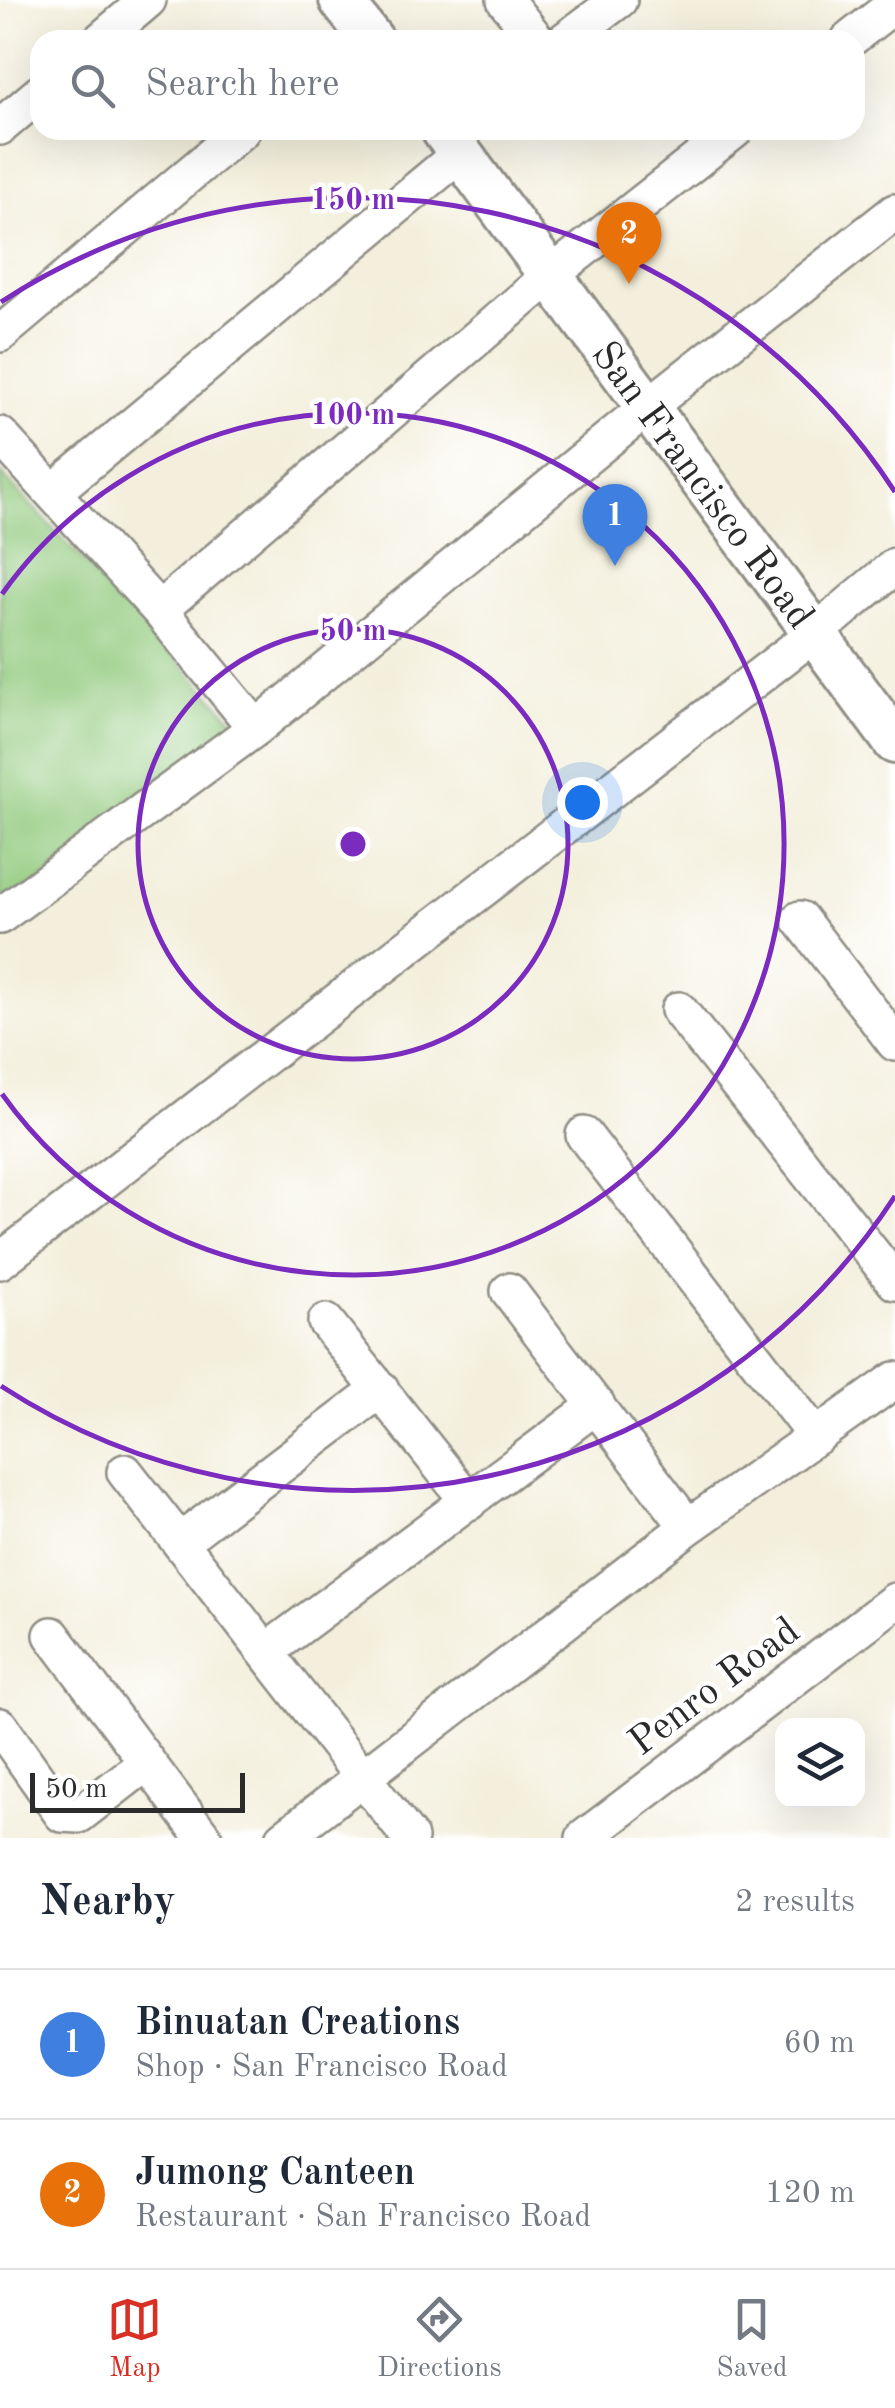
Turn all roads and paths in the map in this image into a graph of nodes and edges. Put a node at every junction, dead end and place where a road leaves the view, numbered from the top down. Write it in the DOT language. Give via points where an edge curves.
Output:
graph roads {
  1 [pos="148,0"];
  2 [pos="505,0"];
  3 [pos="619,0"];
  4 [pos="895,4"];
  5 [pos="113,30"];
  6 [pos="529,30"];
  7 [pos="579,30"];
  8 [pos="862,30"];
  9 [pos="30,102"];
  10 [pos="0,127"];
  11 [pos="230,140"];
  12 [pos="447,140"];
  13 [pos="452,140"];
  14 [pos="721,140"];
  15 [pos="895,212"];
  16 [pos="552,274"];
  17 [pos="0,334"];
  18 [pos="650,405"];
  19 [pos="0,435"];
  20 [pos="53,492"];
  21 [pos="895,566"];
  22 [pos="159,610"];
  23 [pos="814,634"];
  24 [pos="256,728"];
  25 [pos="895,742"];
  26 [pos="0,916"];
  27 [pos="800,919"];
  28 [pos="679,1010"];
  29 [pos="895,1042"];
  30 [pos="584,1135"];
  31 [pos="0,1261"];
  32 [pos="895,1282"];
  33 [pos="509,1291"];
  34 [pos="326,1322"];
  35 [pos="895,1380"];
  36 [pos="380,1389"];
  37 [pos="596,1404"];
  38 [pos="816,1437"];
  39 [pos="125,1472"];
  40 [pos="468,1502"];
  41 [pos="688,1527"];
  42 [pos="182,1542"];
  43 [pos="895,1601"];
  44 [pos="52,1635"];
  45 [pos="267,1652"];
  46 [pos="0,1726"];
  47 [pos="146,1762"];
  48 [pos="364,1778"];
  49 [pos="204,1838"];
  50 [pos="284,1838"];
  51 [pos="410,1838"];
  52 [pos="584,1838"];
  1 -- 5 [label="street"];
  2 -- 6 [label="street"];
  3 -- 7 [label="street"];
  4 -- 8 [label="street"];
  9 -- 10 [label="street"];
  11 -- 17 [label="street"];
  12 -- 20 [label="street"];
  13 -- 16 [label="street, San Francisco Road"];
  14 -- 16 [label="street"];
  15 -- 18 [label="street"];
  16 -- 18 [label="street, San Francisco Road"];
  16 -- 22 [label="street"];
  18 -- 23 [label="street, San Francisco Road"];
  18 -- 24 [label="street"];
  19 -- 20 [label="street"];
  20 -- 22 [label="street"];
  21 -- 23 [label="street"];
  22 -- 24 [label="street"];
  23 -- 25 [label="street, San Francisco Road"];
  23 -- 31 [label="street"];
  24 -- 26 [label="street"];
  27 -- 29 [label="street"];
  28 -- 32 [label="street"];
  30 -- 38 [label="street"];
  33 -- 37 [label="street"];
  34 -- 36 [label="street"];
  35 -- 38 [label="street"];
  36 -- 40 [label="street"];
  36 -- 42 [label="street"];
  37 -- 40 [label="street"];
  37 -- 41 [label="street"];
  38 -- 41 [label="street"];
  39 -- 42 [label="street"];
  40 -- 45 [label="street"];
  41 -- 48 [label="street"];
  42 -- 45 [label="street"];
  43 -- 52 [label="street, Penro Road"];
  44 -- 47 [label="street"];
  45 -- 48 [label="street"];
  46 -- 47 [label="street" via="62,1814 79,1814"];
  47 -- 49 [label="street"];
  48 -- 50 [label="street"];
  48 -- 51 [label="street"];
}
